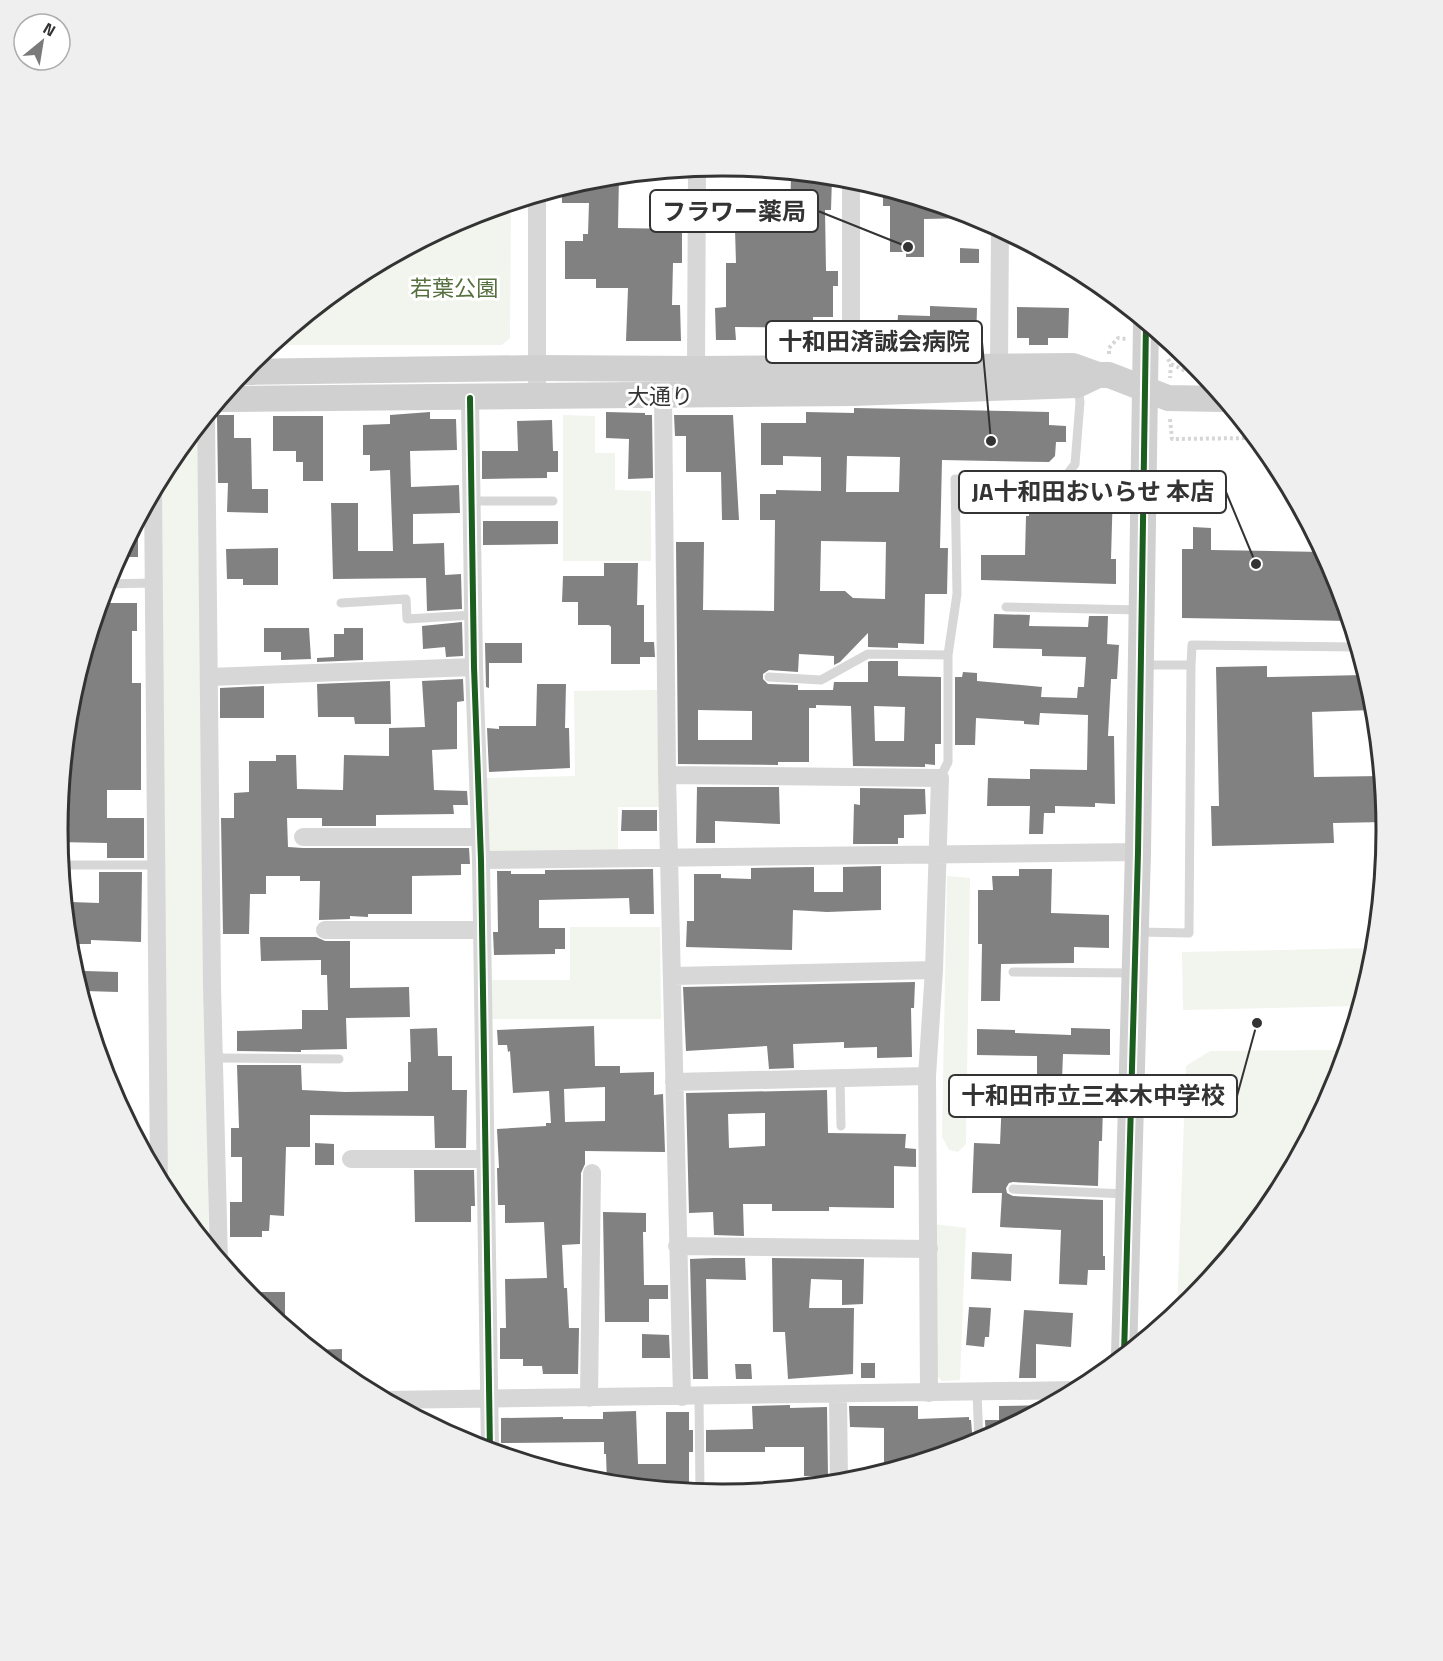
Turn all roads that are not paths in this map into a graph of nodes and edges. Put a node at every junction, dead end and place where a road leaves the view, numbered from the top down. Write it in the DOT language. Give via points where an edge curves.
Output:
graph roads {
  1 [pos="697,177"];
  2 [pos="851,189"];
  3 [pos="537,203"];
  4 [pos="1000,239"];
  5 [pos="1146,333"];
  6 [pos="999,366"];
  7 [pos="537,368"];
  8 [pos="851,368"];
  9 [pos="696,369"];
  10 [pos="255,372"];
  11 [pos="1088,380"];
  12 [pos="1143,389"];
  13 [pos="537,395"];
  14 [pos="663,396"];
  15 [pos="470,398"];
  16 [pos="230,399"];
  17 [pos="1213,399"];
  18 [pos="206,428"];
  19 [pos="471,501"];
  20 [pos="553,501"];
  21 [pos="152,508"];
  22 [pos="154,583"];
  23 [pos="116,584"];
  24 [pos="341,603"];
  25 [pos="1006,607"];
  26 [pos="1141,610"];
  27 [pos="474,615"];
  28 [pos="1349,647"];
  29 [pos="948,655"];
  30 [pos="1140,665"];
  31 [pos="1191,665"];
  32 [pos="474,667"];
  33 [pos="209,677"];
  34 [pos="769,677"];
  35 [pos="667,775"];
  36 [pos="940,778"];
  37 [pos="303,837"];
  38 [pos="480,837"];
  39 [pos="1138,852"];
  40 [pos="938,854"];
  41 [pos="669,857"];
  42 [pos="481,860"];
  43 [pos="69,865"];
  44 [pos="156,865"];
  45 [pos="325,930"];
  46 [pos="482,930"];
  47 [pos="1136,932"];
  48 [pos="934,970"];
  49 [pos="1013,972"];
  50 [pos="1134,973"];
  51 [pos="672,976"];
  52 [pos="214,1058"];
  53 [pos="339,1059"];
  54 [pos="927,1076"];
  55 [pos="840,1078"];
  56 [pos="674,1082"];
  57 [pos="995,1086"];
  58 [pos="1131,1087"];
  59 [pos="841,1126"];
  60 [pos="351,1159"];
  61 [pos="485,1159"];
  62 [pos="159,1163"];
  63 [pos="592,1173"];
  64 [pos="1013,1189"];
  65 [pos="1128,1194"];
  66 [pos="677,1246"];
  67 [pos="219,1248"];
  68 [pos="928,1249"];
  69 [pos="1124,1346"];
  70 [pos="1059,1390"];
  71 [pos="978,1392"];
  72 [pos="929,1393"];
  73 [pos="838,1394"];
  74 [pos="691,1397"];
  75 [pos="590,1398"];
  76 [pos="489,1399"];
  77 [pos="399,1400"];
  78 [pos="979,1432"];
  79 [pos="490,1442"];
  80 [pos="839,1474"];
  81 [pos="699,1483"];
  1 -- 9 [label="street"];
  2 -- 8 [label="street"];
  3 -- 7 [label="street"];
  4 -- 6 [label="street"];
  5 -- 12 [label="street"];
  6 -- 8 [label="street, 大通り"];
  6 -- 11 [label="street, 大通り" via="1073,366"];
  7 -- 9 [label="street, 大通り"];
  7 -- 10 [label="street, 大通り"];
  7 -- 13 [label="street"];
  8 -- 9 [label="street, 大通り"];
  11 -- 12 [label="street, 大通り" via="1109,375"];
  11 -- 14 [label="street, 大通り" via="887,392"];
  11 -- 29 [label="lane" via="1080,402 1075,464 1059,485 955,479 957,594"];
  12 -- 17 [label="street, 大通り" via="1168,399"];
  12 -- 26 [label="street"];
  13 -- 14 [label="street, 大通り"];
  13 -- 15 [label="street, 大通り"];
  14 -- 35 [label="street"];
  15 -- 16 [label="street, 大通り"];
  15 -- 19 [label="street"];
  18 -- 33 [label="street"];
  19 -- 20 [label="lane"];
  19 -- 27 [label="street"];
  21 -- 22 [label="street"];
  22 -- 23 [label="lane"];
  22 -- 44 [label="street"];
  24 -- 27 [label="lane" via="406,599 407,619"];
  25 -- 26 [label="lane"];
  26 -- 30 [label="street"];
  27 -- 32 [label="street"];
  28 -- 31 [label="lane" via="1192,645"];
  29 -- 34 [label="lane" via="868,654 821,680"];
  29 -- 36 [label="lane" via="948,762"];
  30 -- 31 [label="lane"];
  30 -- 39 [label="street"];
  31 -- 47 [label="lane" via="1189,933"];
  32 -- 33 [label="street"];
  32 -- 38 [label="street"];
  33 -- 52 [label="street"];
  35 -- 36 [label="street"];
  35 -- 41 [label="street"];
  36 -- 40 [label="street"];
  37 -- 38 [label="street"];
  38 -- 42 [label="street"];
  39 -- 40 [label="street"];
  39 -- 47 [label="street"];
  40 -- 41 [label="street"];
  40 -- 48 [label="street"];
  41 -- 42 [label="street"];
  41 -- 51 [label="street"];
  42 -- 46 [label="street"];
  43 -- 44 [label="lane"];
  44 -- 62 [label="street"];
  45 -- 46 [label="street"];
  46 -- 61 [label="street"];
  47 -- 50 [label="street"];
  48 -- 51 [label="street"];
  48 -- 54 [label="street"];
  49 -- 50 [label="lane"];
  50 -- 58 [label="street"];
  51 -- 56 [label="street"];
  52 -- 53 [label="lane"];
  52 -- 67 [label="street"];
  54 -- 55 [label="street"];
  54 -- 68 [label="street"];
  55 -- 56 [label="street"];
  55 -- 59 [label="lane"];
  56 -- 66 [label="street"];
  57 -- 58 [label="lane"];
  58 -- 65 [label="street"];
  60 -- 61 [label="street"];
  61 -- 76 [label="street"];
  63 -- 75 [label="street"];
  64 -- 65 [label="lane"];
  65 -- 69 [label="street"];
  66 -- 68 [label="street"];
  66 -- 74 [label="street"];
  68 -- 72 [label="street"];
  70 -- 71 [label="street"];
  71 -- 72 [label="street"];
  71 -- 78 [label="lane"];
  72 -- 73 [label="street"];
  73 -- 74 [label="street"];
  73 -- 80 [label="street"];
  74 -- 75 [label="street"];
  74 -- 81 [label="lane"];
  75 -- 76 [label="street"];
  76 -- 77 [label="street"];
  76 -- 79 [label="street"];
}
